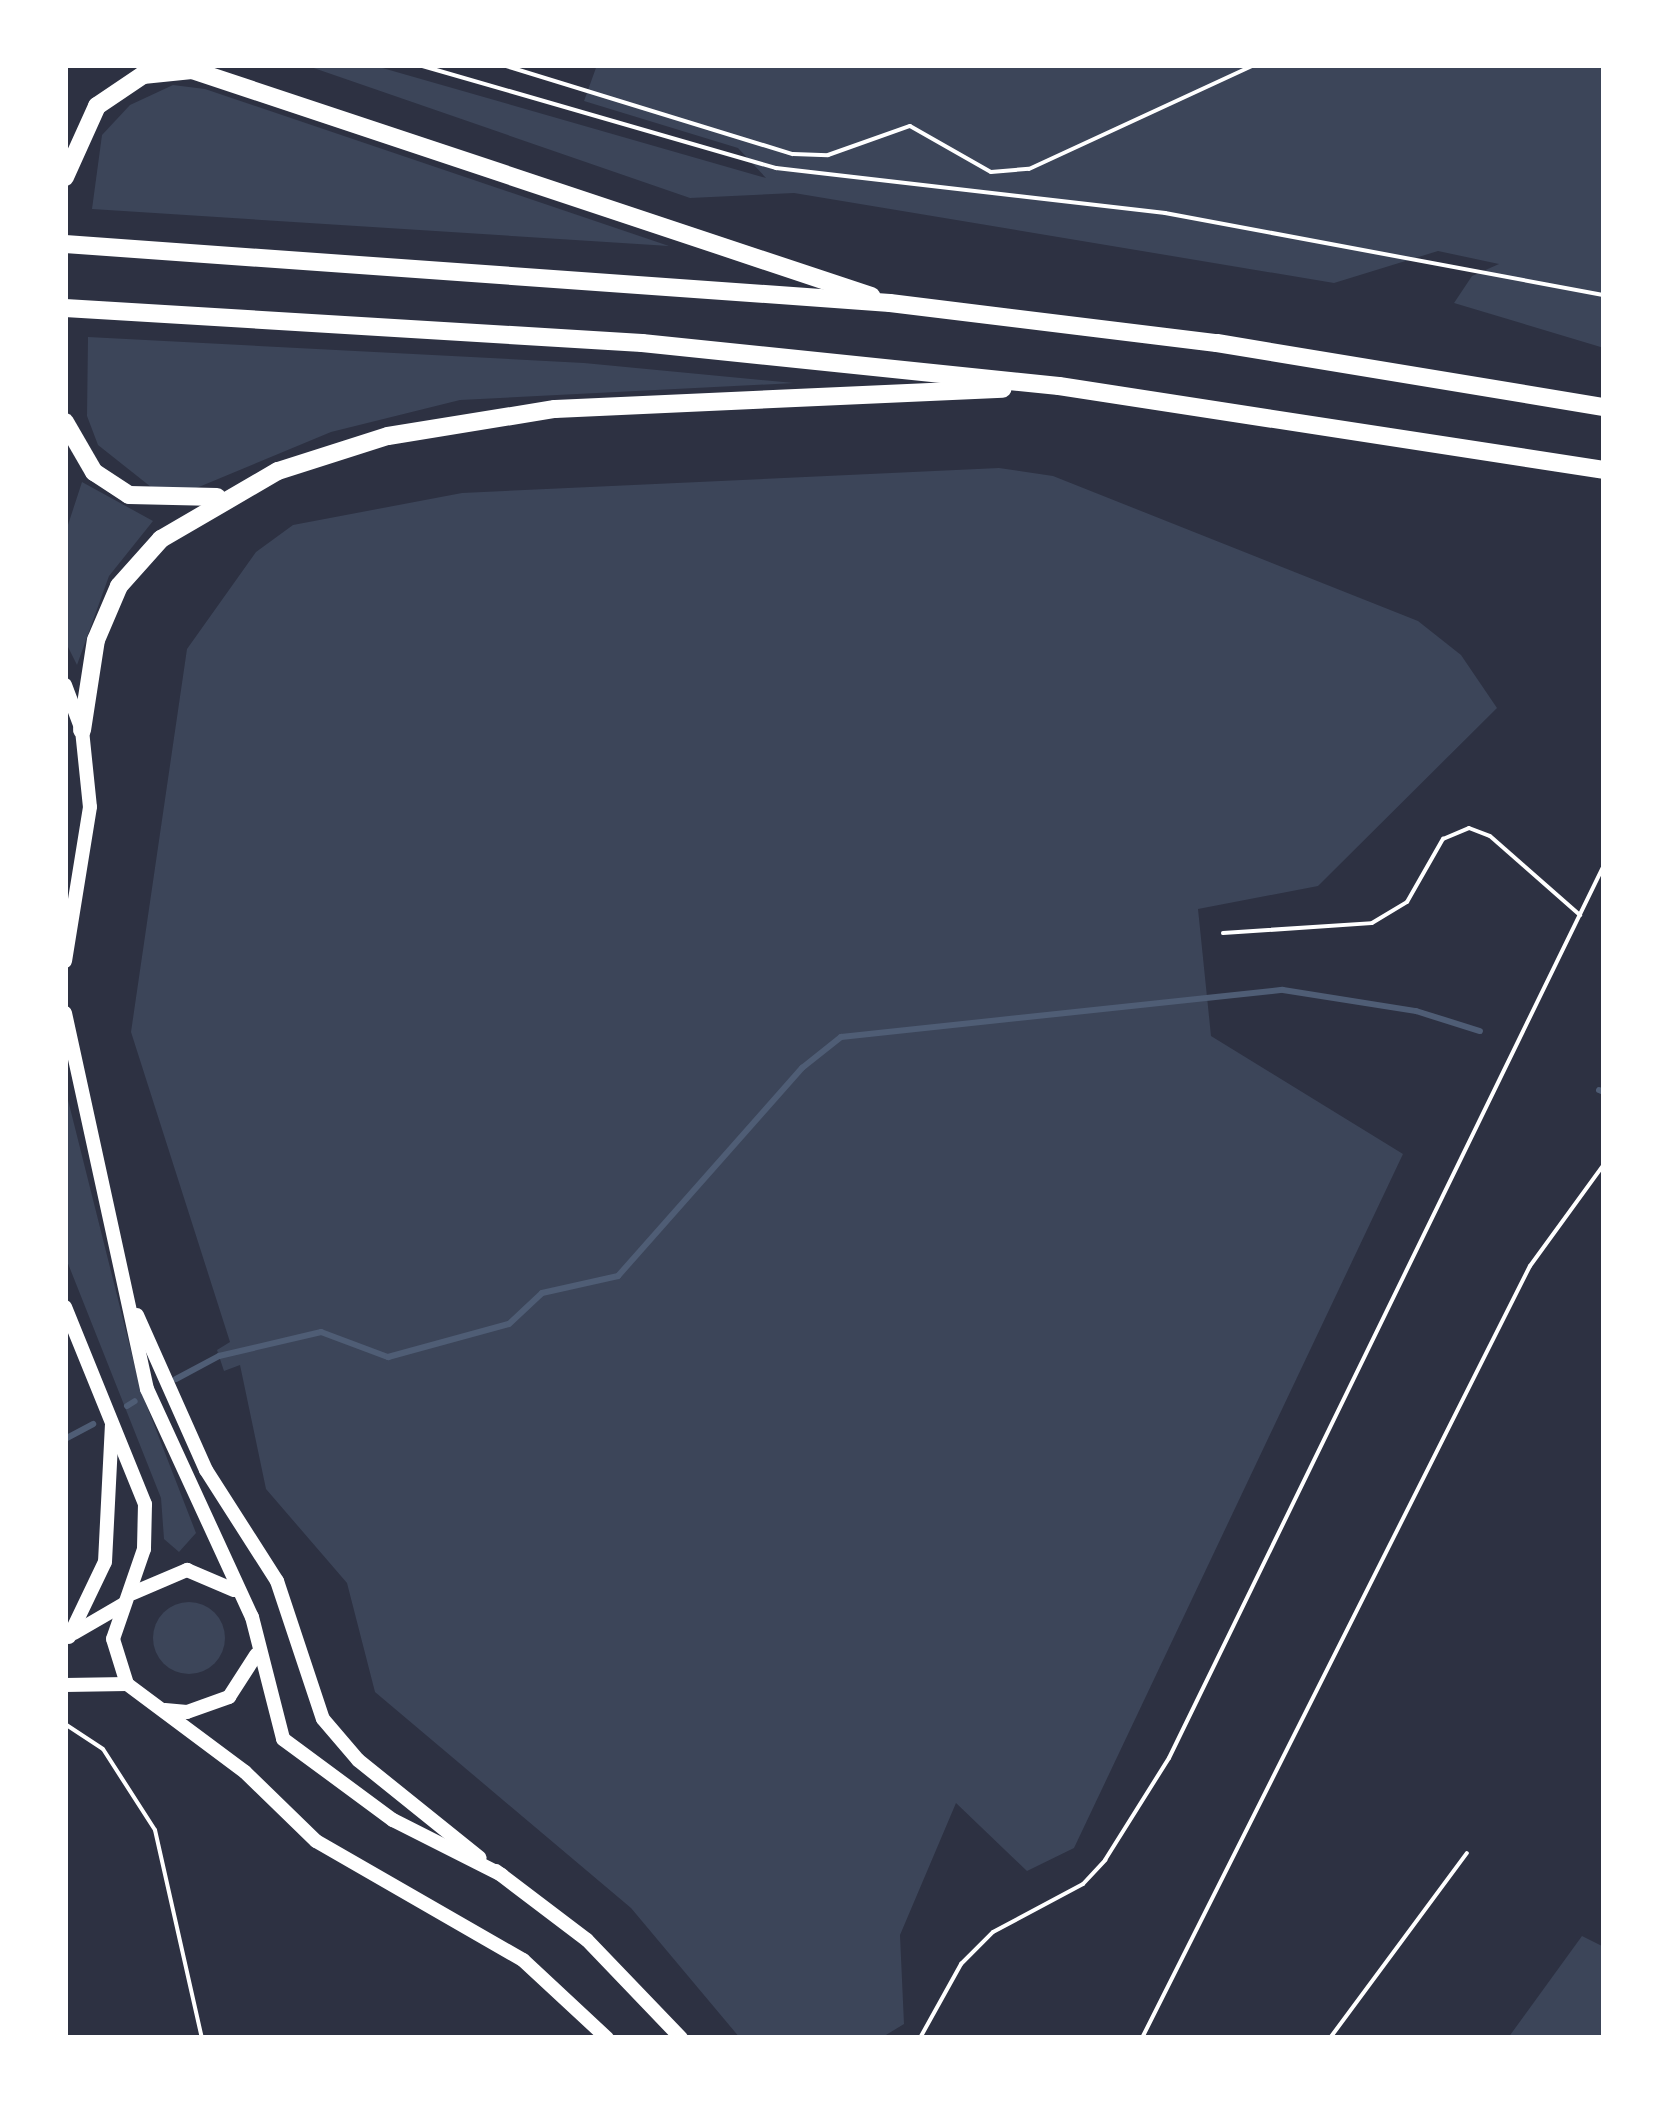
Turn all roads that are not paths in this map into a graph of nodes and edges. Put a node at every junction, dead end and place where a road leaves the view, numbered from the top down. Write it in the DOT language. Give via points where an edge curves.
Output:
graph roads {
  1 [pos="65,177"];
  2 [pos="65,244"];
  3 [pos="890,303"];
  4 [pos="65,308"];
  5 [pos="1058,386"];
  6 [pos="1604,407"];
  7 [pos="65,422"];
  8 [pos="1604,470"];
  9 [pos="221,497"];
  10 [pos="65,685"];
  11 [pos="82,730"];
  12 [pos="65,961"];
  13 [pos="65,1014"];
  14 [pos="120,1272"];
  15 [pos="65,1307"];
  16 [pos="112,1419"];
  17 [pos="242,1598"];
  18 [pos="127,1599"];
  19 [pos="67,1638"];
  20 [pos="258,1650"];
  21 [pos="65,1684"];
  22 [pos="127,1684"];
  23 [pos="164,1710"];
  24 [pos="502,1876"];
  25 [pos="606,2038"];
  26 [pos="681,2038"];
  1 -- 3 [label="highway" via="97,106 143,75 192,70"];
  2 -- 3 [label="highway" via="350,258"];
  3 -- 6 [label="highway" via="1217,343"];
  4 -- 5 [label="highway" via="642,343"];
  5 -- 8 [label="highway"];
  5 -- 9 [label="highway" via="483,418 339,450"];
  7 -- 9 [label="highway" via="94,472 129,495"];
  9 -- 11 [label="highway" via="161,538 119,586 96,640"];
  10 -- 11 [label="main road"];
  11 -- 12 [label="main road" via="90,806"];
  13 -- 14 [label="main road"];
  14 -- 17 [label="main road" via="176,1466"];
  14 -- 24 [label="main road" via="206,1470 277,1581 323,1719 358,1760"];
  15 -- 16 [label="main road"];
  16 -- 18 [label="main road" via="145,1504"];
  16 -- 19 [label="main road" via="105,1562"];
  17 -- 18 [label="main road" via="187,1570"];
  17 -- 20 [label="main road"];
  18 -- 19 [label="main road"];
  18 -- 22 [label="main road" via="113,1639"];
  20 -- 23 [label="main road" via="229,1697 187,1712"];
  20 -- 24 [label="main road" via="275,1721 297,1754 394,1820"];
  21 -- 22 [label="main road"];
  22 -- 23 [label="main road"];
  23 -- 25 [label="main road" via="316,1841 478,1929"];
  24 -- 26 [label="main road" via="587,1940"];
}
